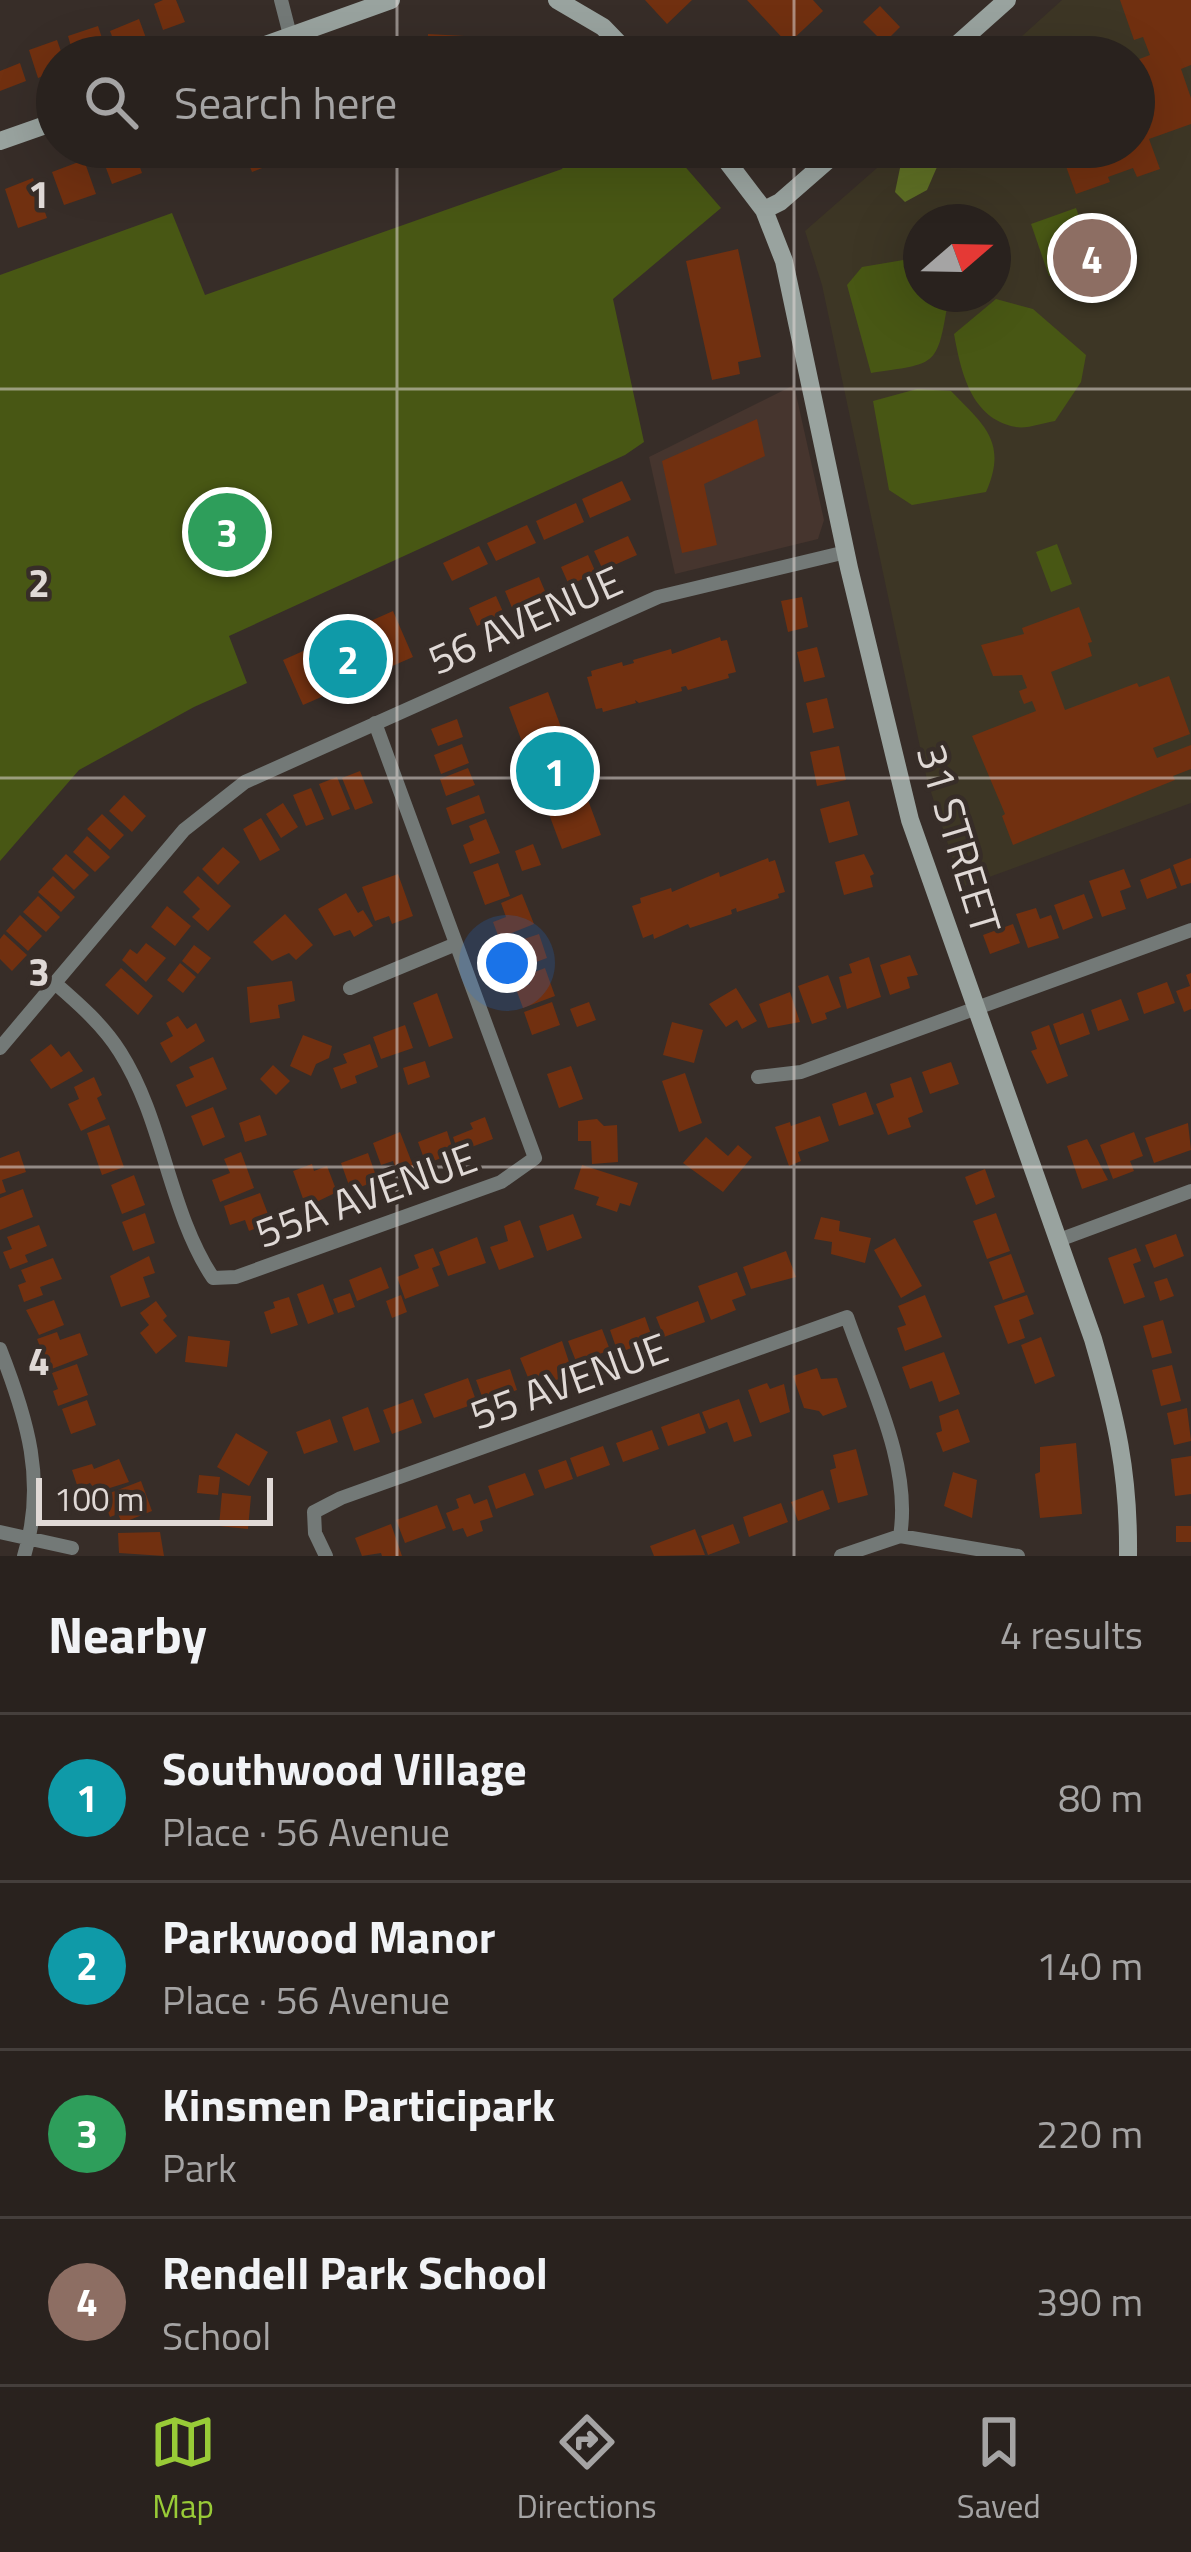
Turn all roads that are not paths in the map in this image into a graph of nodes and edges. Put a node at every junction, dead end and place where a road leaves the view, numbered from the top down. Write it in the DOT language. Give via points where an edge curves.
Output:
graph roads {
  1 [pos="280,0"];
  2 [pos="391,0"];
  3 [pos="557,0"];
  4 [pos="1007,0"];
  5 [pos="290,34"];
  6 [pos="285,36"];
  7 [pos="611,36"];
  8 [pos="966,36"];
  9 [pos="36,128"];
  10 [pos="0,141"];
  11 [pos="732,168"];
  12 [pos="819,168"];
  13 [pos="764,210"];
  14 [pos="846,552"];
  15 [pos="375,723"];
  16 [pos="1191,930"];
  17 [pos="456,944"];
  18 [pos="56,984"];
  19 [pos="350,988"];
  20 [pos="976,1010"];
  21 [pos="0,1048"];
  22 [pos="758,1077"];
  23 [pos="1191,1191"];
  24 [pos="1060,1240"];
  25 [pos="0,1349"];
  26 [pos="0,1532"];
  27 [pos="900,1536"];
  28 [pos="29,1538"];
  29 [pos="72,1548"];
  30 [pos="24,1556"];
  31 [pos="326,1556"];
  32 [pos="842,1556"];
  33 [pos="1018,1556"];
  34 [pos="1128,1556"];
  1 -- 5 [label="street"];
  2 -- 5 [label="street"];
  3 -- 7 [label="street"];
  4 -- 8 [label="street"];
  5 -- 6 [label="street"];
  9 -- 10 [label="street"];
  11 -- 13 [label="street, 31 STREET"];
  12 -- 13 [label="street"];
  13 -- 14 [label="street, 31 STREET" via="793,290"];
  14 -- 15 [label="street, 56 AVENUE" via="658,597"];
  14 -- 20 [label="street, 31 STREET" via="910,820"];
  15 -- 17 [label="street"];
  15 -- 18 [label="street, 56 AVENUE" via="213,803"];
  16 -- 20 [label="street"];
  17 -- 18 [label="street, 55A AVENUE" via="535,1158 501,1183 236,1277 213,1278 197,1253 121,1053"];
  17 -- 19 [label="street"];
  18 -- 21 [label="street, 56 AVENUE"];
  20 -- 22 [label="street" via="801,1072"];
  20 -- 24 [label="street, 31 STREET"];
  23 -- 24 [label="street"];
  24 -- 34 [label="street, 31 STREET" via="1117,1423 1129,1492"];
  25 -- 28 [label="street" via="35,1461"];
  26 -- 28 [label="street"];
  27 -- 31 [label="street, 55 AVENUE" via="900,1470 847,1316 341,1498 314,1512"];
  27 -- 32 [label="street"];
  27 -- 33 [label="street"];
  28 -- 29 [label="street"];
  28 -- 30 [label="street"];
}
